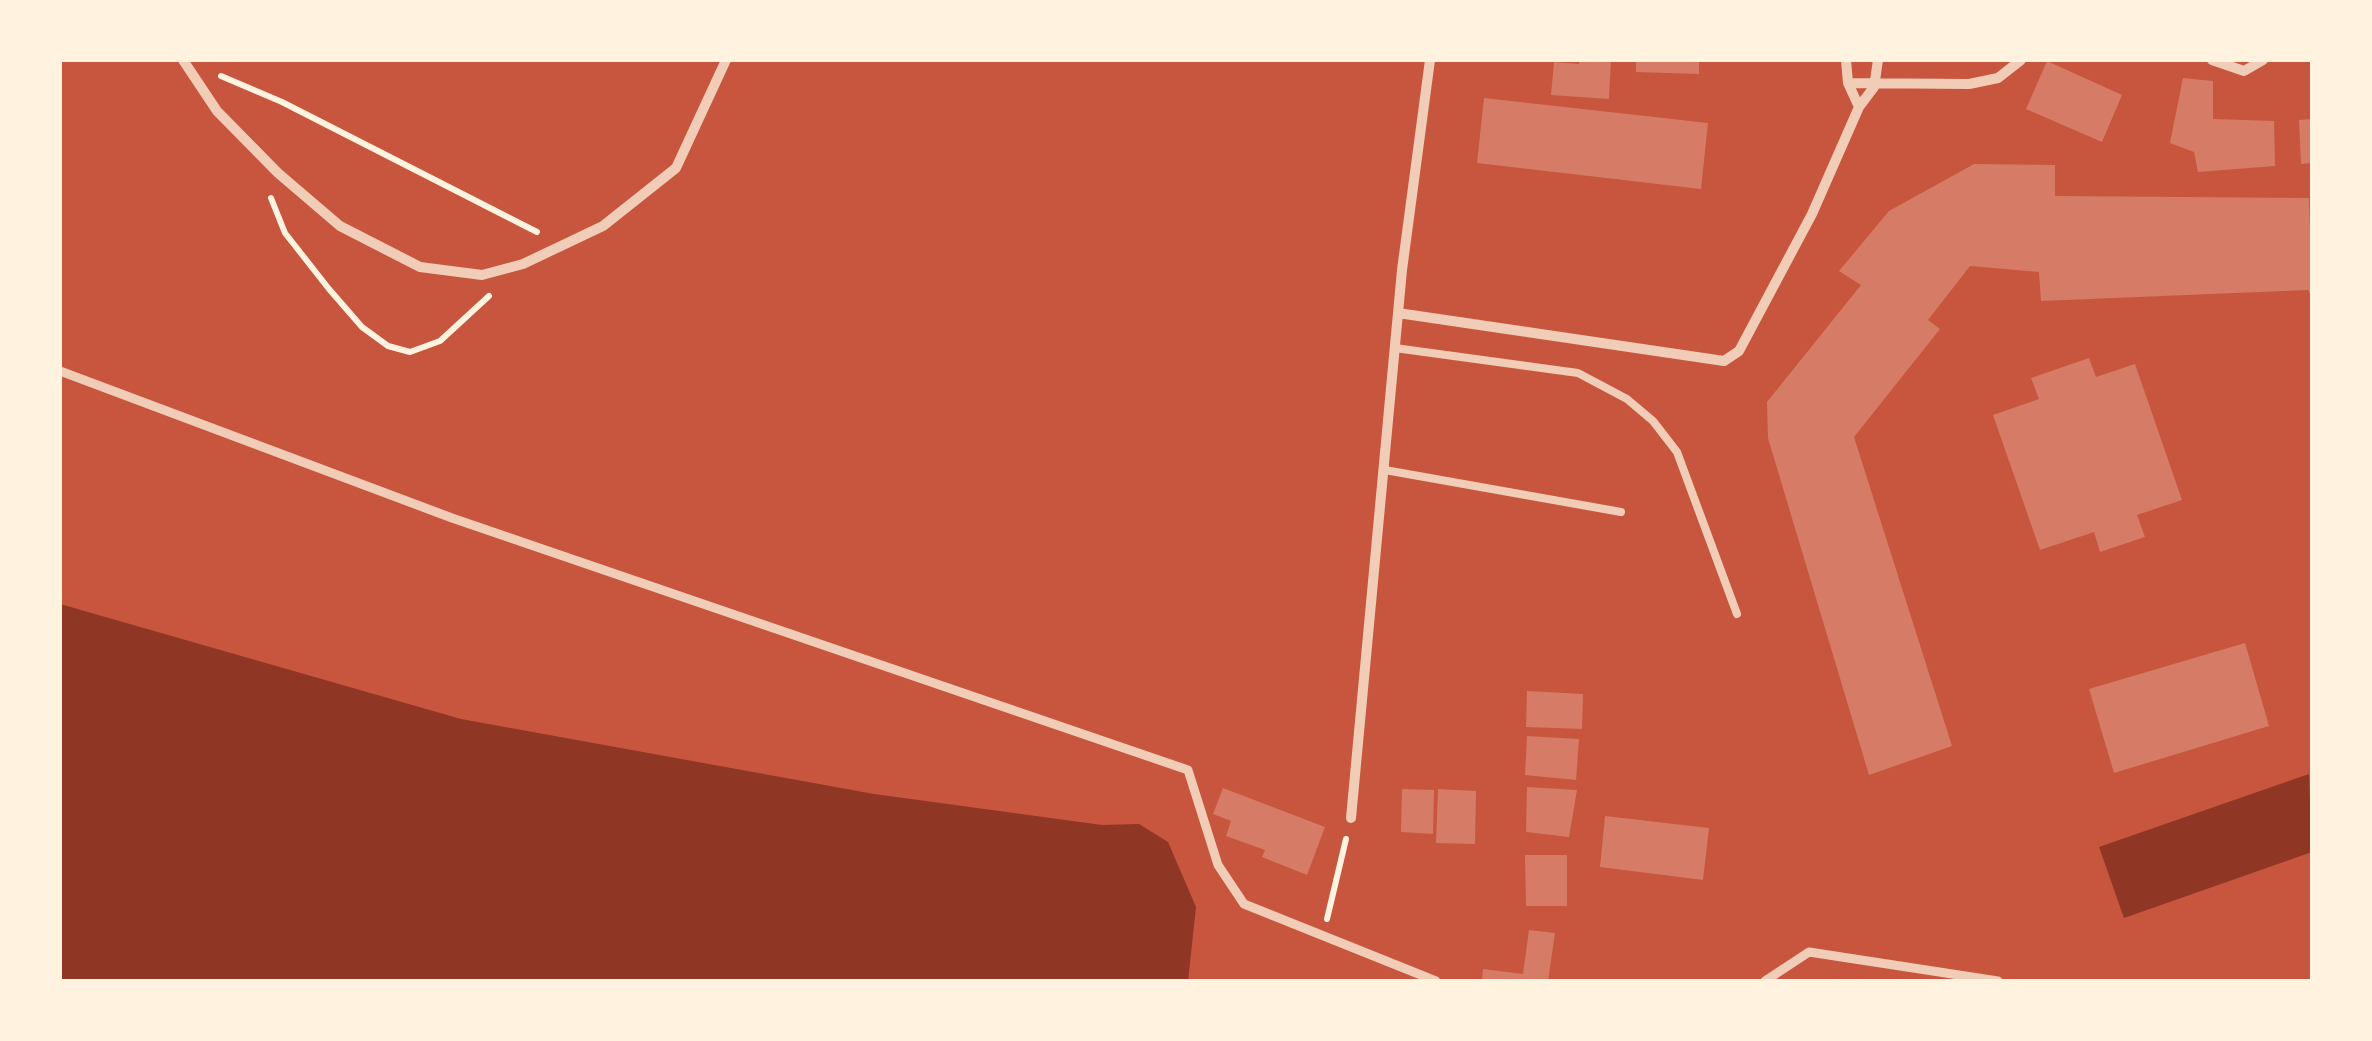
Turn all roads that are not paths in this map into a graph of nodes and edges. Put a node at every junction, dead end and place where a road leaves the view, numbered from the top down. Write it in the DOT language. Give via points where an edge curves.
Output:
graph roads {
  1 [pos="183,60"];
  2 [pos="726,60"];
  3 [pos="1430,60"];
  4 [pos="1846,60"];
  5 [pos="1878,60"];
  6 [pos="2021,60"];
  7 [pos="2212,60"];
  8 [pos="2264,60"];
  9 [pos="1848,83"];
  10 [pos="1874,86"];
  11 [pos="1859,108"];
  12 [pos="1398,312"];
  13 [pos="1394,348"];
  14 [pos="60,371"];
  15 [pos="1385,470"];
  16 [pos="1621,512"];
  17 [pos="1737,614"];
  18 [pos="1351,818"];
  19 [pos="1436,981"];
  20 [pos="1765,981"];
  21 [pos="1998,981"];
  1 -- 2 [label="street" via="217,111 340,226 420,266 482,275 524,264 603,226 676,168"];
  3 -- 12 [label="street"];
  4 -- 9 [label="street"];
  5 -- 10 [label="street"];
  6 -- 10 [label="street" via="1998,78 1969,84"];
  7 -- 8 [label="street" via="2244,71"];
  9 -- 10 [label="street"];
  9 -- 11 [label="street"];
  10 -- 11 [label="street"];
  11 -- 12 [label="street" via="1739,351 1724,361"];
  12 -- 13 [label="street"];
  13 -- 15 [label="street"];
  13 -- 17 [label="lane" via="1578,373 1627,400 1677,452"];
  14 -- 19 [label="street" via="452,518 1188,770 1218,865 1244,904"];
  15 -- 16 [label="lane"];
  15 -- 18 [label="street"];
  20 -- 21 [label="street" via="1809,952"];
}
